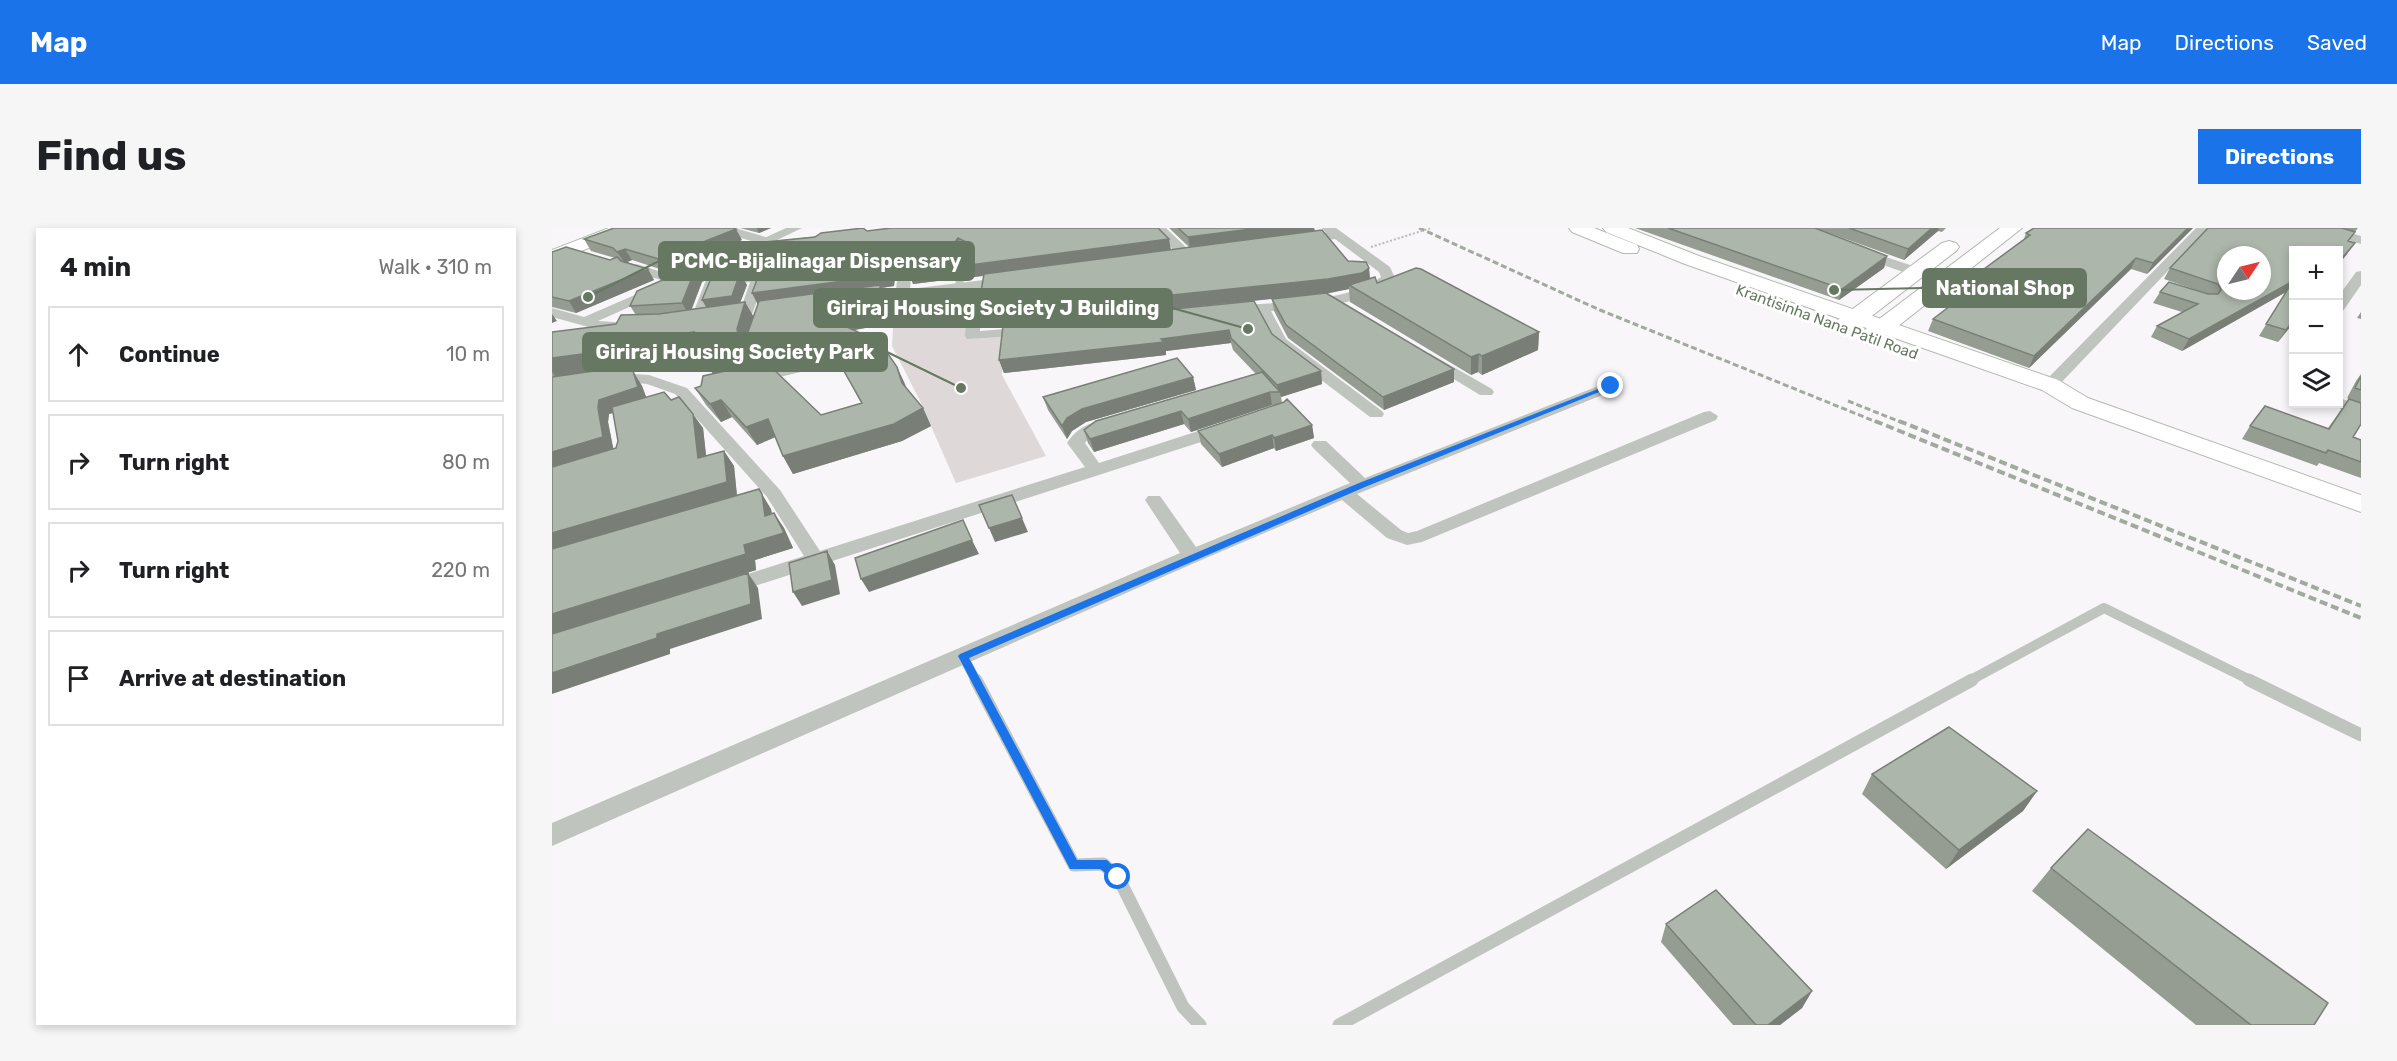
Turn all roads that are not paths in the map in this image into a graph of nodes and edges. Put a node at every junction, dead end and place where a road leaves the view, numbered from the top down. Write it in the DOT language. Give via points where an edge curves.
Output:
graph roads {
  1 [pos="608,228"];
  2 [pos="625,228"];
  3 [pos="721,228"];
  4 [pos="796,228"];
  5 [pos="1159,228"];
  6 [pos="1578,228"];
  7 [pos="1612,228"];
  8 [pos="2203,228"];
  9 [pos="2321,228"];
  10 [pos="2008,229"];
  11 [pos="1333,231"];
  12 [pos="1965,235"];
  13 [pos="2361,240"];
  14 [pos="765,241"];
  15 [pos="1291,241"];
  16 [pos="786,246"];
  17 [pos="1852,249"];
  18 [pos="565,253"];
  19 [pos="964,255"];
  20 [pos="906,259"];
  21 [pos="1164,259"];
  22 [pos="630,267"];
  23 [pos="1917,272"];
  24 [pos="2361,275"];
  25 [pos="682,278"];
  26 [pos="1022,278"];
  27 [pos="975,284"];
  28 [pos="959,286"];
  29 [pos="901,294"];
  30 [pos="1330,299"];
  31 [pos="2343,301"];
  32 [pos="642,302"];
  33 [pos="840,302"];
  34 [pos="1262,307"];
  35 [pos="1350,311"];
  36 [pos="552,312"];
  37 [pos="763,312"];
  38 [pos="1215,312"];
  39 [pos="900,313"];
  40 [pos="717,318"];
  41 [pos="698,321"];
  42 [pos="584,322"];
  43 [pos="1850,322"];
  44 [pos="678,323"];
  45 [pos="1041,330"];
  46 [pos="1877,332"];
  47 [pos="1418,351"];
  48 [pos="842,358"];
  49 [pos="760,377"];
  50 [pos="552,385"];
  51 [pos="2050,385"];
  52 [pos="1611,386"];
  53 [pos="1486,392"];
  54 [pos="2080,403"];
  55 [pos="2343,404"];
  56 [pos="2361,413"];
  57 [pos="1376,414"];
  58 [pos="1710,416"];
  59 [pos="1122,419"];
  60 [pos="1247,421"];
  61 [pos="1320,445"];
  62 [pos="1096,471"];
  63 [pos="1353,489"];
  64 [pos="774,494"];
  65 [pos="1154,500"];
  66 [pos="752,501"];
  67 [pos="2361,504"];
  68 [pos="1192,556"];
  69 [pos="816,560"];
  70 [pos="706,595"];
  71 [pos="963,656"];
  72 [pos="2361,735"];
  73 [pos="552,836"];
  74 [pos="1200,1025"];
  75 [pos="1339,1025"];
  1 -- 18 [label="main road"];
  2 -- 18 [label="main road"];
  3 -- 14 [label="lane"];
  4 -- 14 [label="street"];
  5 -- 21 [label="street" via="1193,255"];
  6 -- 43 [label="main road, Krantisinha Nana Patil Road" via="1677,268"];
  7 -- 43 [label="main road, Krantisinha Nana Patil Road"];
  8 -- 51 [label="street" via="2156,284"];
  9 -- 13 [label="street"];
  10 -- 46 [label="main road"];
  11 -- 15 [label="street"];
  11 -- 30 [label="street" via="1377,262 1388,278 1374,290"];
  12 -- 23 [label="main road"];
  14 -- 16 [label="street" via="737,254"];
  17 -- 23 [label="street"];
  19 -- 28 [label="lane"];
  20 -- 29 [label="street"];
  22 -- 25 [label="lane"];
  23 -- 43 [label="main road"];
  24 -- 31 [label="street"];
  25 -- 42 [label="street"];
  26 -- 27 [label="street"];
  27 -- 28 [label="street"];
  27 -- 45 [label="street" via="972,336"];
  28 -- 29 [label="street"];
  29 -- 33 [label="street"];
  29 -- 39 [label="street"];
  30 -- 34 [label="street"];
  30 -- 35 [label="street"];
  32 -- 42 [label="street" via="636,327 603,327"];
  34 -- 38 [label="street"];
  34 -- 57 [label="street" via="1280,342"];
  36 -- 42 [label="street"];
  37 -- 41 [label="street" via="741,315 759,277 711,283"];
  40 -- 41 [label="street"];
  41 -- 44 [label="street"];
  43 -- 46 [label="main road, Krantisinha Nana Patil Road"];
  46 -- 51 [label="main road, Krantisinha Nana Patil Road"];
  46 -- 54 [label="main road, Krantisinha Nana Patil Road" via="2039,397"];
  47 -- 53 [label="street"];
  48 -- 49 [label="lane"];
  50 -- 64 [label="street" via="623,375 663,382 685,396"];
  51 -- 54 [label="main road, Krantisinha Nana Patil Road"];
  52 -- 63 [label="street"];
  54 -- 67 [label="main road, Krantisinha Nana Patil Road"];
  55 -- 56 [label="street"];
  58 -- 63 [label="street" via="1422,536 1407,539 1394,534"];
  59 -- 62 [label="street" via="1079,437 1076,443"];
  60 -- 62 [label="street"];
  61 -- 63 [label="street"];
  62 -- 69 [label="street"];
  63 -- 68 [label="street"];
  64 -- 66 [label="street"];
  64 -- 69 [label="street"];
  65 -- 68 [label="street"];
  68 -- 71 [label="street"];
  69 -- 70 [label="street"];
  71 -- 73 [label="street"];
  71 -- 74 [label="lane" via="1074,865 1103,864 1118,877 1183,1007"];
  72 -- 75 [label="lane" via="2104,608"];
}
